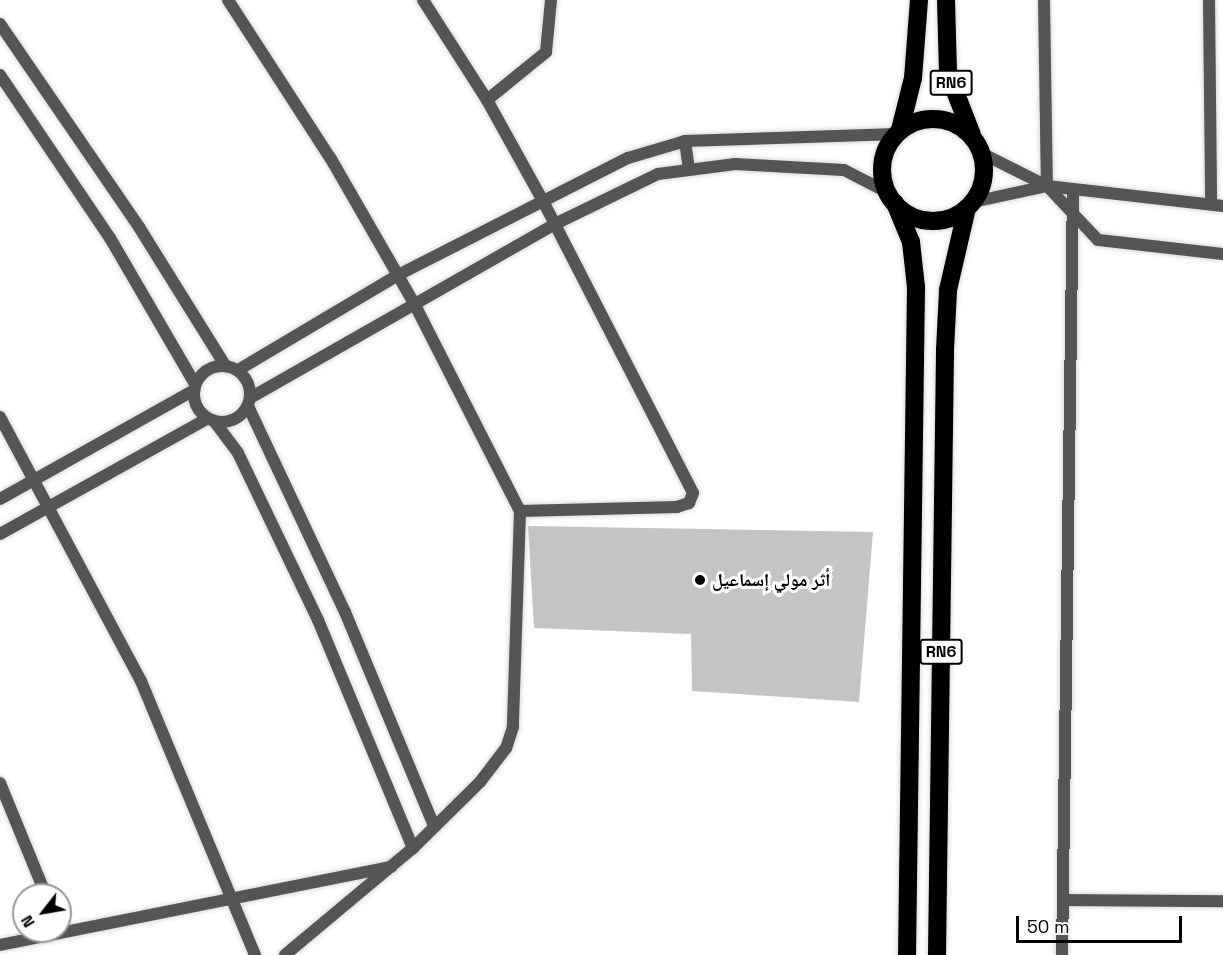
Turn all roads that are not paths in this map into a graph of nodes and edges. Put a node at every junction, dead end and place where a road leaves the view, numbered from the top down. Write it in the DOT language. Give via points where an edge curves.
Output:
graph roads {
  1 [pos="228,0"];
  2 [pos="423,0"];
  3 [pos="551,0"];
  4 [pos="920,0"];
  5 [pos="946,0"];
  6 [pos="1044,0"];
  7 [pos="1209,0"];
  8 [pos="0,24"];
  9 [pos="0,75"];
  10 [pos="487,100"];
  11 [pos="898,132"];
  12 [pos="685,141"];
  13 [pos="977,146"];
  14 [pos="689,168"];
  15 [pos="1047,186"];
  16 [pos="1073,189"];
  17 [pos="891,198"];
  18 [pos="543,201"];
  19 [pos="970,205"];
  20 [pos="1217,205"];
  21 [pos="1072,213"];
  22 [pos="555,224"];
  23 [pos="1223,254"];
  24 [pos="398,275"];
  25 [pos="415,305"];
  26 [pos="225,365"];
  27 [pos="238,370"];
  28 [pos="194,387"];
  29 [pos="249,402"];
  30 [pos="0,417"];
  31 [pos="211,420"];
  32 [pos="36,479"];
  33 [pos="0,499"];
  34 [pos="51,507"];
  35 [pos="520,511"];
  36 [pos="0,534"];
  37 [pos="0,783"];
  38 [pos="435,826"];
  39 [pos="413,848"];
  40 [pos="393,866"];
  41 [pos="41,883"];
  42 [pos="230,898"];
  43 [pos="1063,900"];
  44 [pos="1223,901"];
  45 [pos="72,930"];
  46 [pos="255,955"];
  47 [pos="285,955"];
  48 [pos="907,955"];
  49 [pos="937,955"];
  50 [pos="1062,955"];
  1 -- 24 [label="street" via="331,159"];
  2 -- 10 [label="street"];
  3 -- 10 [label="street" via="546,52"];
  4 -- 11 [label="highway, RN6" via="913,78"];
  5 -- 13 [label="highway, RN6" via="948,73"];
  6 -- 15 [label="street"];
  7 -- 20 [label="street"];
  8 -- 26 [label="street" via="127,209"];
  9 -- 28 [label="street" via="110,238"];
  10 -- 18 [label="street"];
  11 -- 12 [label="street"];
  11 -- 13 [label="highway, RN6" via="931,119 947,121"];
  11 -- 17 [label="highway, RN6" via="883,161"];
  12 -- 14 [label="street"];
  12 -- 18 [label="street" via="628,158"];
  13 -- 15 [label="street"];
  13 -- 19 [label="highway, RN6" via="982,178"];
  14 -- 17 [label="street" via="735,164 844,170"];
  14 -- 22 [label="street" via="658,174"];
  15 -- 16 [label="street"];
  15 -- 19 [label="street"];
  15 -- 21 [label="street"];
  16 -- 20 [label="street"];
  16 -- 21 [label="street"];
  17 -- 19 [label="highway" via="907,214 930,220 954,217"];
  17 -- 48 [label="highway, RN6" via="911,242 916,287"];
  18 -- 22 [label="street"];
  18 -- 24 [label="street"];
  19 -- 49 [label="highway, RN6" via="948,290 945,350"];
  21 -- 23 [label="street" via="1098,240"];
  21 -- 43 [label="street"];
  22 -- 25 [label="street"];
  22 -- 35 [label="street" via="685,471 693,496 677,507"];
  24 -- 25 [label="street"];
  24 -- 27 [label="street"];
  25 -- 29 [label="street"];
  25 -- 35 [label="street"];
  26 -- 27 [label="street"];
  26 -- 28 [label="street" via="206,369"];
  27 -- 29 [label="street" via="248,382"];
  28 -- 31 [label="street" via="196,406"];
  28 -- 32 [label="street"];
  29 -- 31 [label="street" via="230,421"];
  29 -- 38 [label="street" via="345,612"];
  30 -- 32 [label="street"];
  31 -- 34 [label="street"];
  31 -- 39 [label="street" via="238,453 318,620"];
  32 -- 33 [label="street"];
  32 -- 34 [label="street"];
  34 -- 36 [label="street"];
  34 -- 42 [label="street" via="141,681"];
  35 -- 38 [label="street" via="513,727 496,765"];
  37 -- 41 [label="street"];
  38 -- 39 [label="street"];
  39 -- 40 [label="street"];
  40 -- 42 [label="street"];
  40 -- 47 [label="street"];
  42 -- 45 [label="street"];
  42 -- 46 [label="street"];
  43 -- 44 [label="street"];
  43 -- 50 [label="street"];
}
